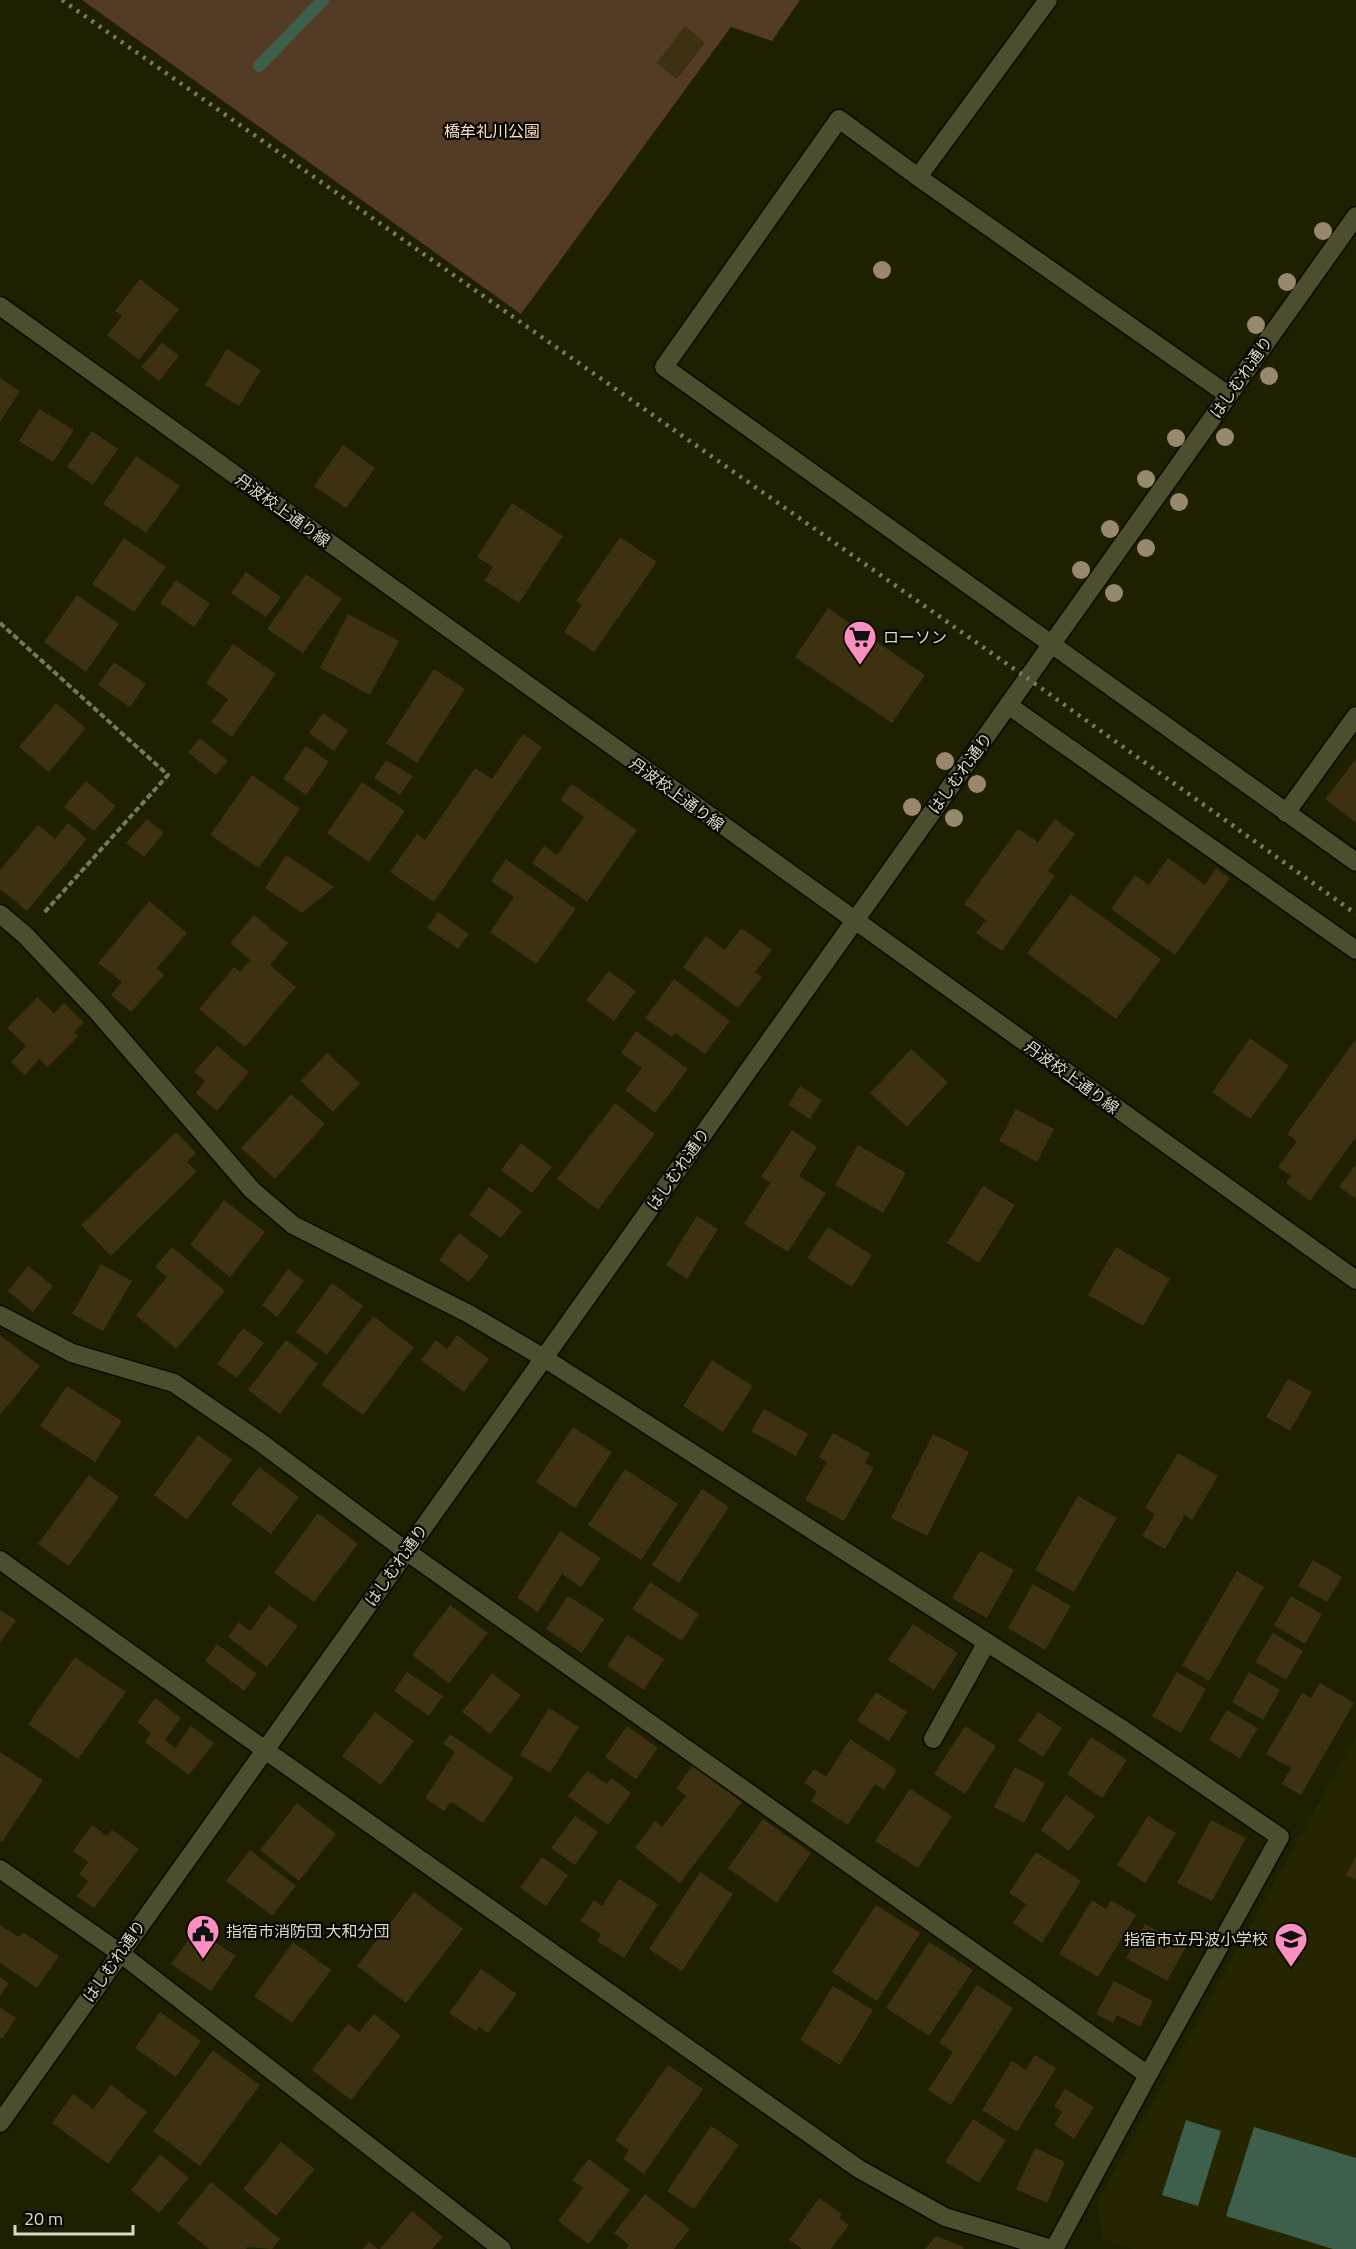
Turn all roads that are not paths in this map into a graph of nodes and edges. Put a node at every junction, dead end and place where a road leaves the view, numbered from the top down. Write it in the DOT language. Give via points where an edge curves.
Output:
graph roads {
  1 [pos="1048,0"];
  2 [pos="918,177"];
  3 [pos="1356,216"];
  4 [pos="3,308"];
  5 [pos="1228,395"];
  6 [pos="1052,644"];
  7 [pos="1008,705"];
  8 [pos="1356,716"];
  9 [pos="1286,813"];
  10 [pos="1356,862"];
  11 [pos="0,914"];
  12 [pos="854,921"];
  13 [pos="1356,950"];
  14 [pos="1356,1280"];
  15 [pos="0,1316"];
  16 [pos="544,1358"];
  17 [pos="406,1551"];
  18 [pos="0,1560"];
  19 [pos="987,1642"];
  20 [pos="933,1738"];
  21 [pos="265,1750"];
  22 [pos="0,1869"];
  23 [pos="120,1953"];
  24 [pos="1148,2075"];
  25 [pos="0,2123"];
  26 [pos="502,2249"];
  27 [pos="1053,2249"];
  1 -- 2 [label="street"];
  2 -- 5 [label="street"];
  2 -- 6 [label="street" via="839,119 664,367"];
  3 -- 5 [label="street, はしむれ通り"];
  4 -- 12 [label="street, 丹波校上通り線"];
  5 -- 6 [label="street, はしむれ通り"];
  6 -- 7 [label="street, はしむれ通り"];
  6 -- 9 [label="street"];
  7 -- 12 [label="street, はしむれ通り"];
  7 -- 13 [label="street"];
  8 -- 9 [label="street"];
  9 -- 10 [label="street"];
  11 -- 16 [label="street" via="96,1010 252,1190 293,1225 470,1314"];
  12 -- 14 [label="street, 丹波校上通り線"];
  12 -- 16 [label="street, はしむれ通り"];
  15 -- 17 [label="street" via="72,1353 174,1383"];
  16 -- 17 [label="street, はしむれ通り"];
  16 -- 19 [label="street"];
  17 -- 21 [label="street, はしむれ通り"];
  17 -- 24 [label="street"];
  18 -- 21 [label="street"];
  19 -- 20 [label="street"];
  19 -- 24 [label="street" via="1119,1726 1280,1837"];
  21 -- 23 [label="street, はしむれ通り"];
  21 -- 27 [label="street" via="859,2169 945,2217"];
  22 -- 23 [label="street"];
  23 -- 25 [label="street, はしむれ通り"];
  23 -- 26 [label="street"];
  24 -- 27 [label="street"];
}
